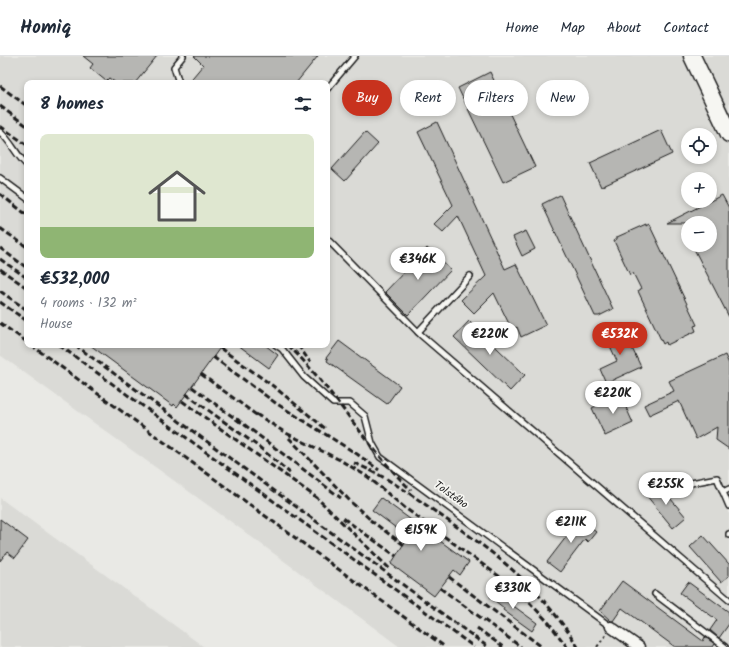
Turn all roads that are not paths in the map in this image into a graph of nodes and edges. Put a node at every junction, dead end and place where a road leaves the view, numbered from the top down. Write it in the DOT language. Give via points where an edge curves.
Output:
graph roads {
  1 [pos="183,56"];
  2 [pos="355,56"];
  3 [pos="692,56"];
  4 [pos="178,80"];
  5 [pos="330,85"];
  6 [pos="0,132"];
  7 [pos="729,134"];
  8 [pos="24,162"];
  9 [pos="0,178"];
  10 [pos="24,196"];
  11 [pos="330,242"];
  12 [pos="470,276"];
  13 [pos="418,332"];
  14 [pos="280,348"];
  15 [pos="665,488"];
  16 [pos="729,489"];
  17 [pos="723,492"];
  18 [pos="729,506"];
  19 [pos="655,594"];
  20 [pos="729,600"];
  21 [pos="612,627"];
  22 [pos="635,646"];
  23 [pos="725,647"];
  1 -- 4 [label="lane" via="174,67"];
  2 -- 5 [label="lane"];
  3 -- 7 [label="main road"];
  6 -- 8 [label="lane"];
  9 -- 10 [label="lane"];
  11 -- 13 [label="lane"];
  12 -- 13 [label="lane"];
  13 -- 20 [label="lane"];
  14 -- 21 [label="lane, Tolstého" via="304,377 333,403 350,403 364,416 372,443 380,457"];
  15 -- 17 [label="lane" via="717,478"];
  16 -- 17 [label="lane"];
  17 -- 18 [label="lane"];
  19 -- 23 [label="lane"];
  21 -- 22 [label="street, Tolstého"];
}
